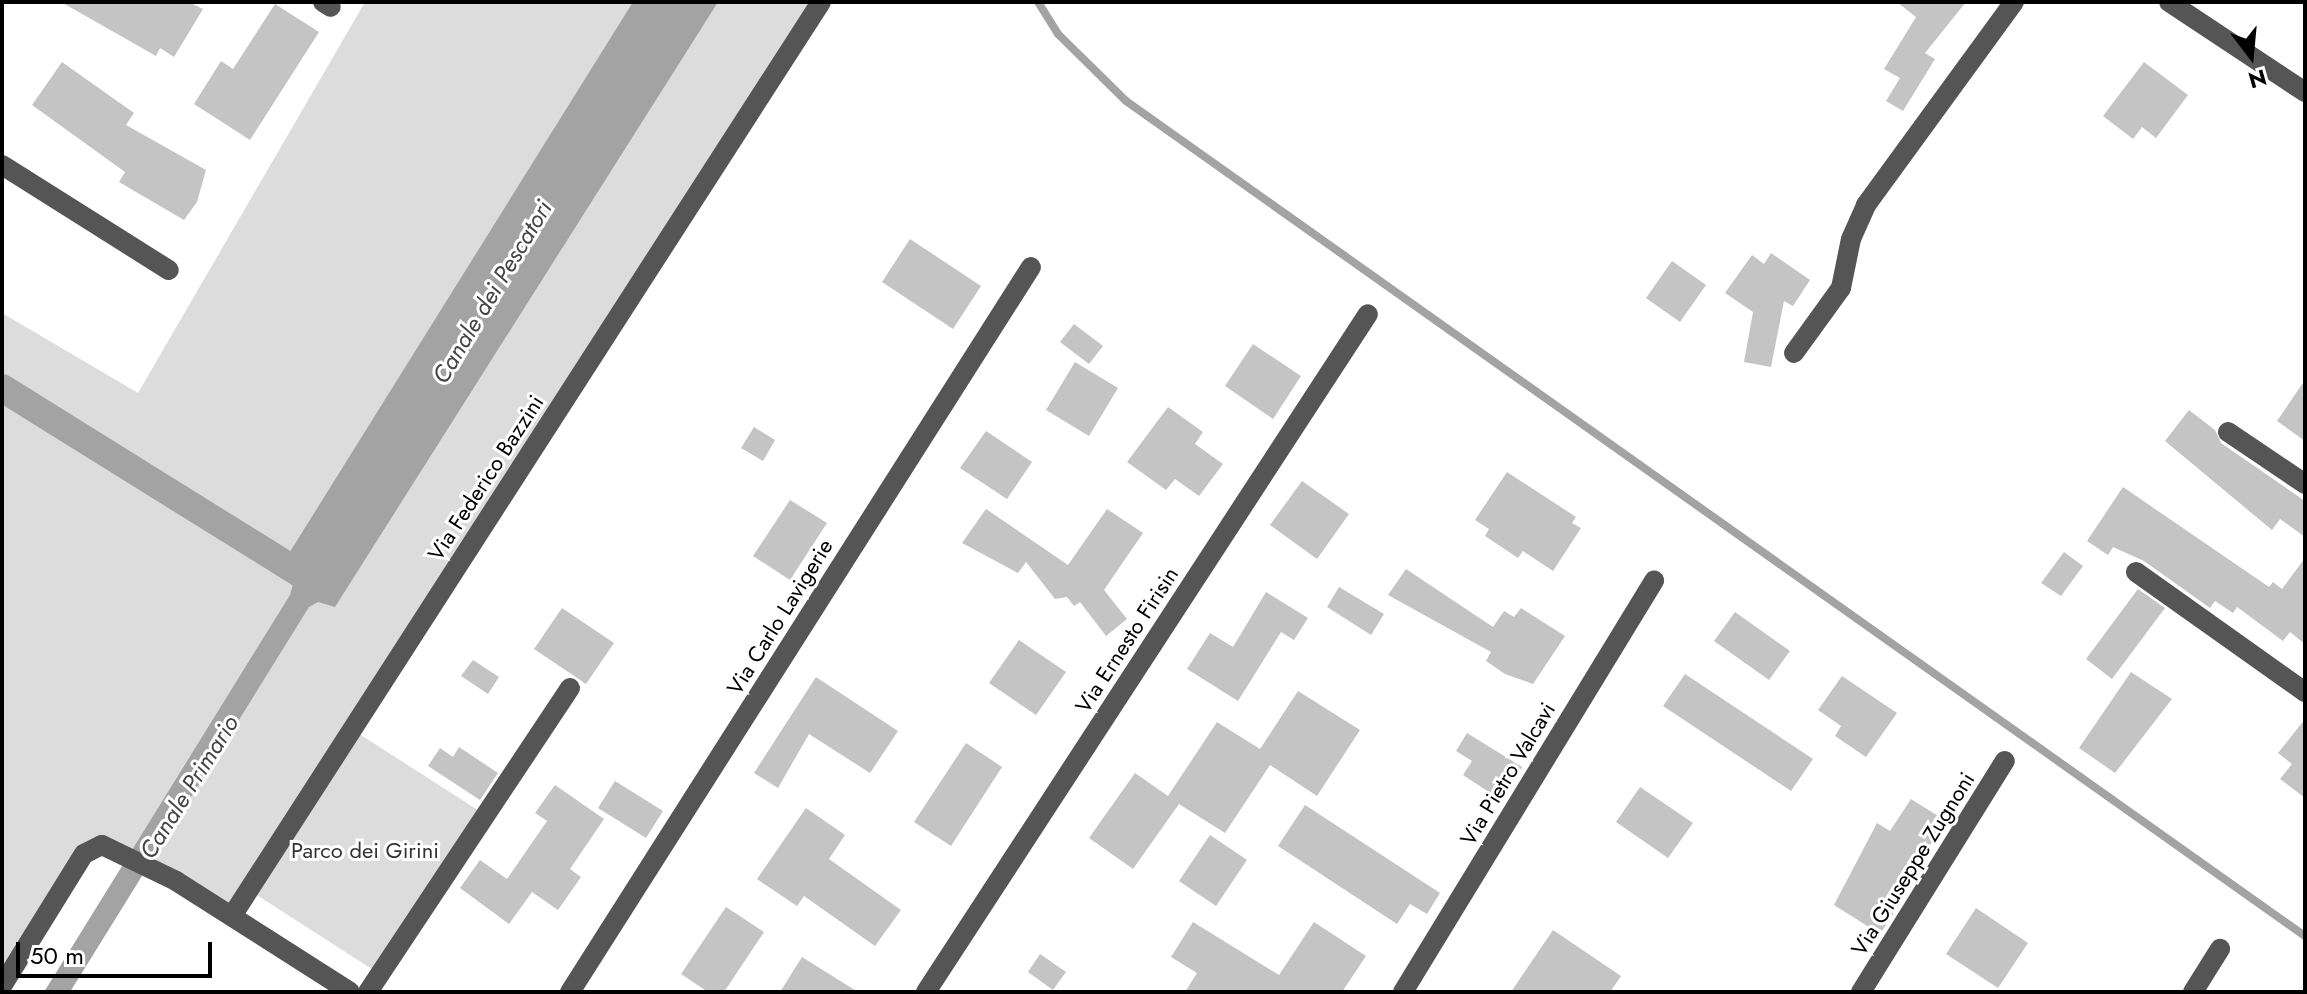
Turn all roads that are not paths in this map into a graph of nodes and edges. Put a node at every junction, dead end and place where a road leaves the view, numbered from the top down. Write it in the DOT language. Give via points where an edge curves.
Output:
graph roads {
  1 [pos="821,2"];
  2 [pos="2014,2"];
  3 [pos="2169,2"];
  4 [pos="2305,92"];
  5 [pos="2,165"];
  6 [pos="1031,267"];
  7 [pos="169,270"];
  8 [pos="1368,314"];
  9 [pos="1794,353"];
  10 [pos="2228,432"];
  11 [pos="2305,484"];
  12 [pos="2136,572"];
  13 [pos="1654,580"];
  14 [pos="570,688"];
  15 [pos="2305,692"];
  16 [pos="2005,761"];
  17 [pos="232,916"];
  18 [pos="2220,949"];
  19 [pos="2,986"];
  20 [pos="350,992"];
  21 [pos="368,992"];
  22 [pos="570,992"];
  23 [pos="926,992"];
  24 [pos="1403,992"];
  25 [pos="1861,992"];
  26 [pos="2193,992"];
  1 -- 17 [label="street, Via Federico Bazzini"];
  2 -- 9 [label="street" via="1866,205 1851,239 1841,288"];
  3 -- 4 [label="street"];
  5 -- 7 [label="street"];
  6 -- 22 [label="street, Via Carlo Lavigerie"];
  8 -- 23 [label="street, Via Ernesto Firisin"];
  10 -- 11 [label="street"];
  12 -- 15 [label="street"];
  13 -- 24 [label="street, Via Pietro Valcavi"];
  14 -- 21 [label="street"];
  16 -- 25 [label="street, Via Giuseppe Zugnoni"];
  17 -- 19 [label="street" via="119,849 102,845 84,854"];
  17 -- 20 [label="street"];
  18 -- 26 [label="street"];
}
